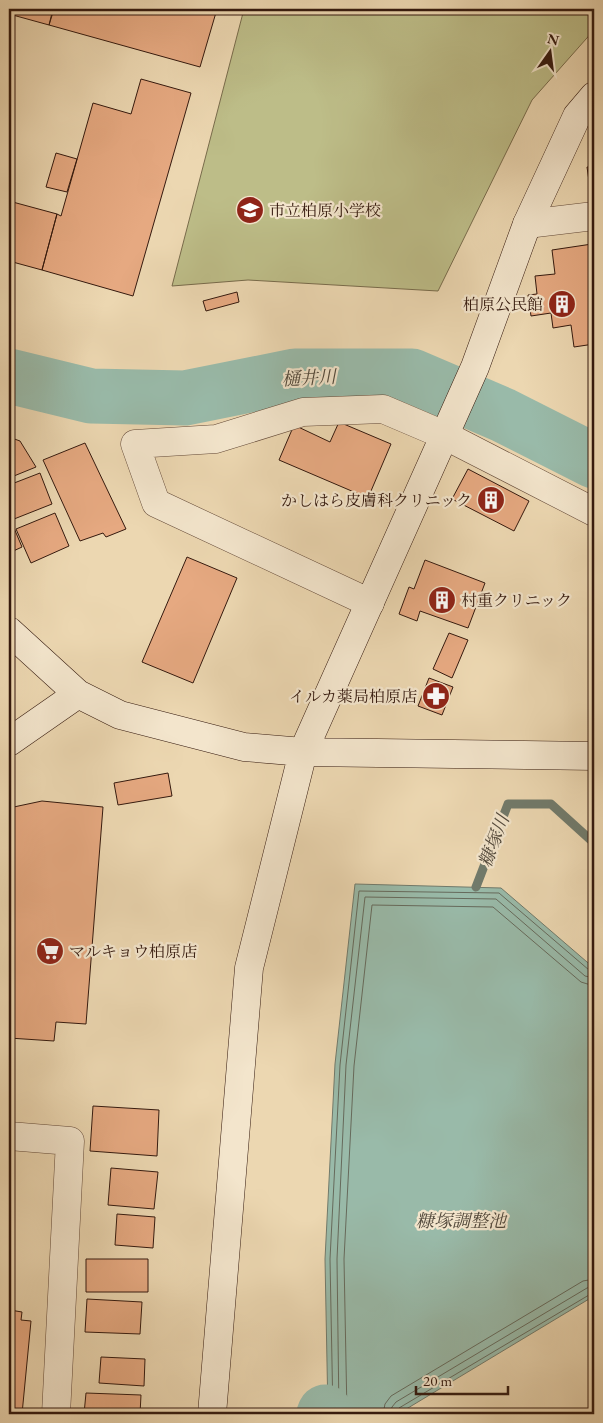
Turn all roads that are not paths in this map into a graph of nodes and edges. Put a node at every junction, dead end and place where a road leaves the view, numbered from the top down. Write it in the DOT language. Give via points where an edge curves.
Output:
graph roads {
  1 [pos="594,96"];
  2 [pos="594,216"];
  3 [pos="527,224"];
  4 [pos="447,428"];
  5 [pos="594,512"];
  6 [pos="370,603"];
  7 [pos="9,630"];
  8 [pos="78,694"];
  9 [pos="9,742"];
  10 [pos="303,752"];
  11 [pos="594,756"];
  12 [pos="9,1136"];
  13 [pos="56,1414"];
  14 [pos="212,1414"];
  1 -- 3 [label="street" via="577,116"];
  2 -- 3 [label="street"];
  3 -- 4 [label="street" via="475,367"];
  4 -- 5 [label="street"];
  4 -- 6 [label="street"];
  4 -- 6 [label="street" via="383,408 303,412 216,439 135,444 156,503"];
  6 -- 10 [label="street"];
  7 -- 8 [label="street"];
  8 -- 9 [label="street"];
  8 -- 10 [label="street" via="120,715 244,747"];
  10 -- 11 [label="street"];
  10 -- 14 [label="street" via="250,968"];
  12 -- 13 [label="street" via="70,1141"];
}
